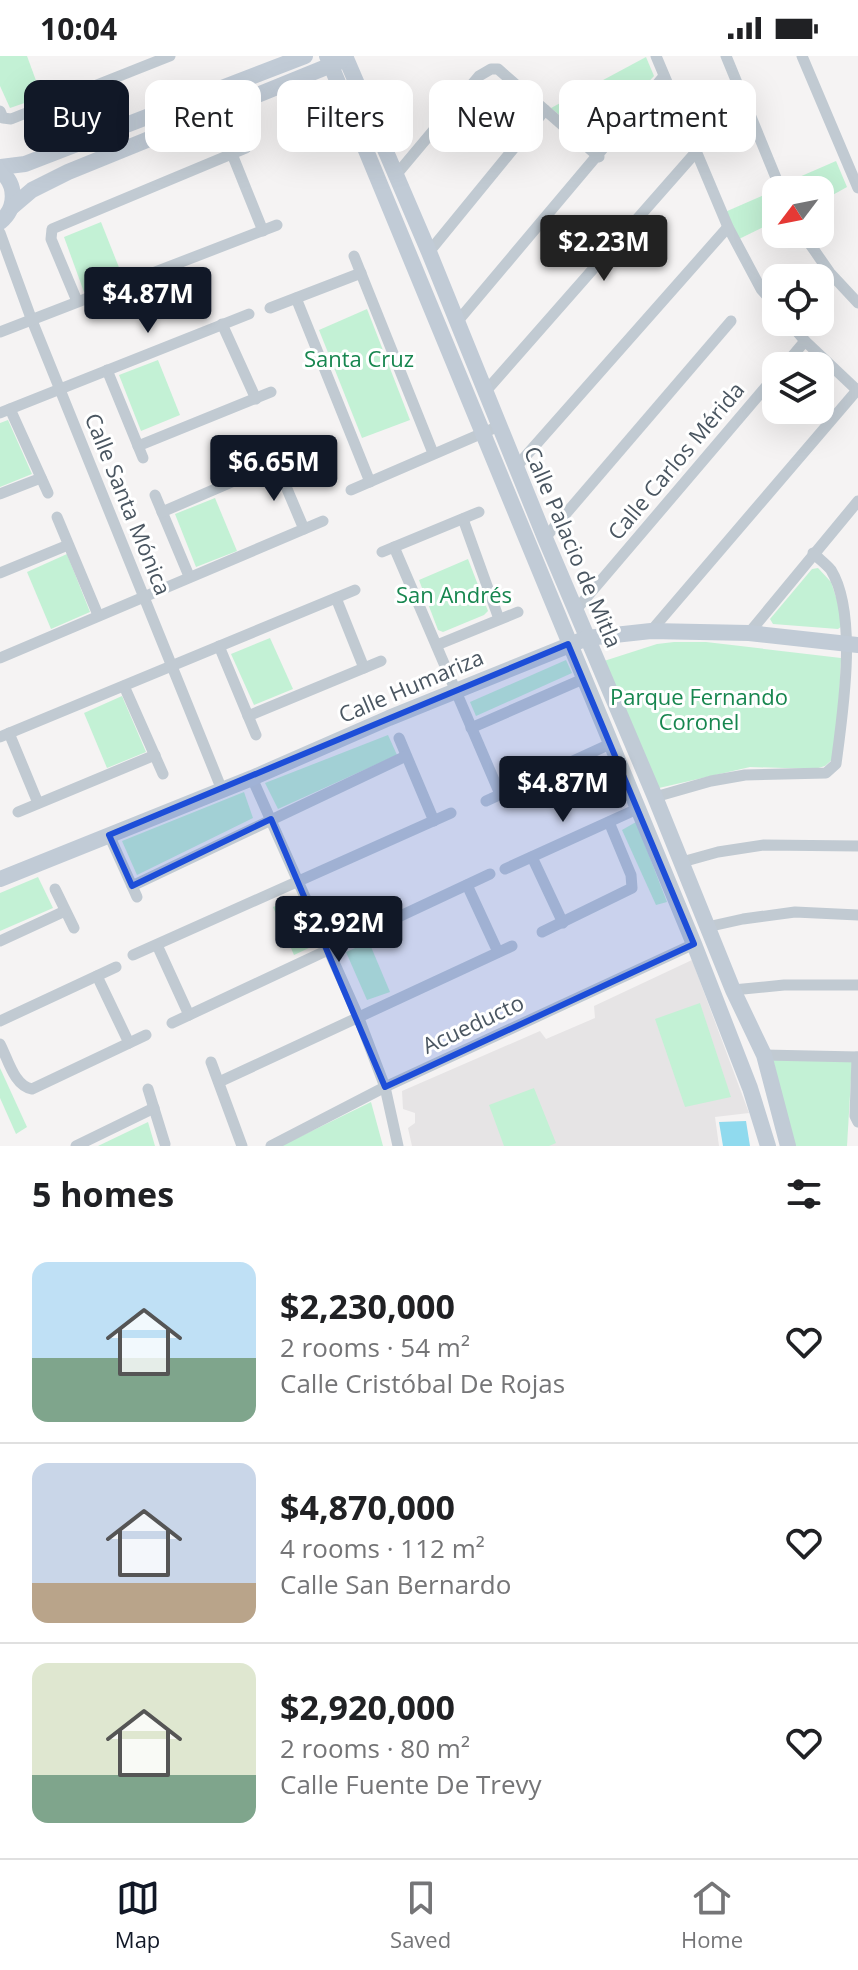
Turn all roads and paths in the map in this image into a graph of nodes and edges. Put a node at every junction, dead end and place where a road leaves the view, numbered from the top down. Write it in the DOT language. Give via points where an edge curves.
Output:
graph roads {
  1 [pos="170,56"];
  2 [pos="305,56"];
  3 [pos="656,56"];
  4 [pos="726,56"];
  5 [pos="802,56"];
  6 [pos="340,58"];
  7 [pos="664,76"];
  8 [pos="666,80"];
  9 [pos="545,110"];
  10 [pos="0,111"];
  11 [pos="237,152"];
  12 [pos="696,152"];
  13 [pos="232,154"];
  14 [pos="599,157"];
  15 [pos="0,169"];
  16 [pos="396,175"];
  17 [pos="775,176"];
  18 [pos="858,188"];
  19 [pos="12,207"];
  20 [pos="0,222"];
  21 [pos="277,225"];
  22 [pos="728,227"];
  23 [pos="263,231"];
  24 [pos="0,233"];
  25 [pos="813,248"];
  26 [pos="429,252"];
  27 [pos="354,256"];
  28 [pos="361,273"];
  29 [pos="762,290"];
  30 [pos="296,298"];
  31 [pos="77,301"];
  32 [pos="858,303"];
  33 [pos="270,308"];
  34 [pos="249,314"];
  35 [pos="31,318"];
  36 [pos="731,321"];
  37 [pos="457,322"];
  38 [pos="222,324"];
  39 [pos="0,332"];
  40 [pos="801,336"];
  41 [pos="805,341"];
  42 [pos="796,352"];
  43 [pos="107,370"];
  44 [pos="60,389"];
  45 [pos="858,390"];
  46 [pos="762,391"];
  47 [pos="271,392"];
  48 [pos="485,392"];
  49 [pos="256,399"];
  50 [pos="5,411"];
  51 [pos="499,426"];
  52 [pos="482,432"];
  53 [pos="433,453"];
  54 [pos="290,457"];
  55 [pos="276,463"];
  56 [pos="516,467"];
  57 [pos="41,478"];
  58 [pos="370,482"];
  59 [pos="351,490"];
  60 [pos="48,493"];
  61 [pos="0,494"];
  62 [pos="155,495"];
  63 [pos="858,501"];
  64 [pos="162,512"];
  65 [pos="479,512"];
  66 [pos="57,517"];
  67 [pos="463,519"];
  68 [pos="323,521"];
  69 [pos="304,529"];
  70 [pos="545,538"];
  71 [pos="68,545"];
  72 [pos="394,547"];
  73 [pos="382,552"];
  74 [pos="813,553"];
  75 [pos="0,573"];
  76 [pos="189,576"];
  77 [pos="355,590"];
  78 [pos="143,595"];
  79 [pos="336,598"];
  80 [pos="575,611"];
  81 [pos="518,612"];
  82 [pos="98,615"];
  83 [pos="499,619"];
  84 [pos="651,631"];
  85 [pos="749,633"];
  86 [pos="587,638"];
  87 [pos="568,644"];
  88 [pos="855,644"];
  89 [pos="437,645"];
  90 [pos="219,646"];
  91 [pos="0,658"];
  92 [pos="381,661"];
  93 [pos="172,666"];
  94 [pos="364,668"];
  95 [pos="583,679"];
  96 [pos="124,686"];
  97 [pos="455,692"];
  98 [pos="248,716"];
  99 [pos="471,728"];
  100 [pos="4,735"];
  101 [pos="256,735"];
  102 [pos="399,738"];
  103 [pos="610,744"];
  104 [pos="155,755"];
  105 [pos="406,756"];
  106 [pos="163,774"];
  107 [pos="252,778"];
  108 [pos="222,790"];
  109 [pos="500,794"];
  110 [pos="655,797"];
  111 [pos="486,801"];
  112 [pos="38,803"];
  113 [pos="637,809"];
  114 [pos="18,812"];
  115 [pos="451,813"];
  116 [pos="271,819"];
  117 [pos="434,821"];
  118 [pos="609,822"];
  119 [pos="109,835"];
  120 [pos="858,846"];
  121 [pos="532,857"];
  122 [pos="682,862"];
  123 [pos="505,869"];
  124 [pos="490,874"];
  125 [pos="0,879"];
  126 [pos="300,881"];
  127 [pos="467,885"];
  128 [pos="132,886"];
  129 [pos="55,889"];
  130 [pos="137,897"];
  131 [pos="65,911"];
  132 [pos="858,915"];
  133 [pos="563,923"];
  134 [pos="707,927"];
  135 [pos="74,928"];
  136 [pos="542,932"];
  137 [pos="0,941"];
  138 [pos="694,944"];
  139 [pos="157,945"];
  140 [pos="512,946"];
  141 [pos="330,949"];
  142 [pos="498,952"];
  143 [pos="133,955"];
  144 [pos="116,967"];
  145 [pos="97,976"];
  146 [pos="858,985"];
  147 [pos="733,990"];
  148 [pos="189,1015"];
  149 [pos="358,1016"];
  150 [pos="0,1021"];
  151 [pos="172,1023"];
  152 [pos="146,1035"];
  153 [pos="129,1043"];
  154 [pos="0,1044"];
  155 [pos="764,1055"];
  156 [pos="857,1057"];
  157 [pos="211,1062"];
  158 [pos="219,1082"];
  159 [pos="385,1087"];
  160 [pos="148,1089"];
  161 [pos="154,1108"];
  162 [pos="858,1122"];
  163 [pos="165,1144"];
  164 [pos="76,1146"];
  165 [pos="242,1146"];
  166 [pos="271,1146"];
  167 [pos="398,1146"];
  168 [pos="768,1146"];
  169 [pos="788,1146"];
  1 -- 10 [label="street" via="11,119"];
  2 -- 15 [label="main road"];
  3 -- 7 [label="street"];
  4 -- 17 [label="street"];
  5 -- 18 [label="street"];
  6 -- 16 [label="main road, Calle Palacio de Mitla"];
  6 -- 19 [label="main road" via="68,172"];
  6 -- 52 [label="main road, Calle Palacio de Mitla"];
  7 -- 8 [label="street"];
  7 -- 14 [label="street"];
  9 -- 14 [label="street"];
  9 -- 16 [label="street" via="498,69 486,71"];
  9 -- 26 [label="street"];
  11 -- 13 [label="street"];
  12 -- 22 [label="street"];
  12 -- 48 [label="street"];
  13 -- 23 [label="street"];
  13 -- 31 [label="street" via="52,229 51,239"];
  14 -- 37 [label="street"];
  15 -- 19 [label="main road" via="11,184"];
  16 -- 26 [label="main road, Calle Palacio de Mitla"];
  19 -- 20 [label="main road"];
  21 -- 23 [label="street"];
  22 -- 29 [label="street"];
  22 -- 56 [label="street"];
  23 -- 31 [label="street"];
  24 -- 35 [label="street, Calle Santa Mónica"];
  25 -- 32 [label="street"];
  26 -- 37 [label="main road, Calle Palacio de Mitla"];
  27 -- 28 [label="street"];
  28 -- 30 [label="street"];
  28 -- 53 [label="street"];
  30 -- 33 [label="street"];
  30 -- 58 [label="street"];
  31 -- 35 [label="street"];
  34 -- 38 [label="street"];
  35 -- 39 [label="street"];
  35 -- 44 [label="street, Calle Santa Mónica"];
  36 -- 70 [label="street"];
  37 -- 48 [label="main road, Calle Palacio de Mitla"];
  38 -- 43 [label="street"];
  38 -- 49 [label="street"];
  40 -- 41 [label="street"];
  41 -- 42 [label="street"];
  41 -- 45 [label="street"];
  43 -- 44 [label="street"];
  43 -- 49 [label="street" via="140,452"];
  44 -- 50 [label="street"];
  44 -- 78 [label="street, Calle Santa Mónica"];
  45 -- 84 [label="street"];
  46 -- 80 [label="street, Calle Carlos Mérida"];
  47 -- 49 [label="street"];
  48 -- 51 [label="main road, Calle Palacio de Mitla"];
  50 -- 57 [label="street"];
  51 -- 52 [label="street"];
  51 -- 56 [label="main road, Calle Palacio de Mitla"];
  52 -- 53 [label="street"];
  52 -- 87 [label="main road, Calle Palacio de Mitla"];
  53 -- 58 [label="street"];
  54 -- 55 [label="street"];
  55 -- 64 [label="street"];
  55 -- 69 [label="street"];
  56 -- 70 [label="main road, Calle Palacio de Mitla"];
  57 -- 60 [label="street"];
  57 -- 61 [label="street"];
  58 -- 59 [label="street"];
  62 -- 64 [label="street"];
  63 -- 74 [label="street"];
  64 -- 76 [label="street"];
  65 -- 67 [label="street"];
  66 -- 71 [label="street"];
  67 -- 72 [label="street"];
  67 -- 83 [label="street"];
  68 -- 69 [label="street"];
  69 -- 76 [label="street"];
  70 -- 80 [label="main road, Calle Palacio de Mitla"];
  71 -- 75 [label="street"];
  71 -- 82 [label="street"];
  72 -- 73 [label="street"];
  72 -- 89 [label="street"];
  74 -- 85 [label="street"];
  74 -- 88 [label="street" via="833,572"];
  76 -- 78 [label="street"];
  77 -- 79 [label="street"];
  78 -- 82 [label="street"];
  78 -- 93 [label="street, Calle Santa Mónica"];
  79 -- 90 [label="street"];
  79 -- 94 [label="street"];
  80 -- 86 [label="main road, Calle Palacio de Mitla"];
  81 -- 83 [label="street"];
  82 -- 91 [label="street"];
  83 -- 89 [label="street"];
  84 -- 85 [label="main road, Calle Humariza"];
  84 -- 86 [label="main road, Calle Humariza"];
  85 -- 88 [label="main road, Calle Humariza"];
  86 -- 87 [label="main road, Calle Humariza"];
  86 -- 110 [label="main road, Calle Palacio de Mitla"];
  87 -- 95 [label="main road, Calle Palacio de Mitla"];
  87 -- 97 [label="main road, Calle Humariza"];
  88 -- 110 [label="street" via="836,764 830,772 745,775"];
  89 -- 97 [label="street"];
  90 -- 93 [label="street"];
  90 -- 98 [label="street"];
  92 -- 94 [label="street"];
  93 -- 96 [label="street"];
  93 -- 108 [label="street, Calle Santa Mónica"];
  94 -- 98 [label="street"];
  95 -- 99 [label="street"];
  95 -- 103 [label="main road, Calle Palacio de Mitla"];
  96 -- 100 [label="street"];
  96 -- 104 [label="street"];
  97 -- 99 [label="street"];
  97 -- 107 [label="main road, Calle Humariza"];
  98 -- 101 [label="street"];
  99 -- 109 [label="street"];
  100 -- 112 [label="street"];
  102 -- 105 [label="street"];
  103 -- 109 [label="street"];
  103 -- 113 [label="main road, Calle Palacio de Mitla"];
  104 -- 106 [label="street"];
  104 -- 112 [label="street"];
  105 -- 116 [label="street"];
  105 -- 117 [label="street"];
  107 -- 108 [label="main road, Calle Humariza"];
  107 -- 116 [label="street"];
  108 -- 119 [label="main road, Calle Humariza"];
  109 -- 111 [label="street"];
  110 -- 122 [label="main road, Calle Palacio de Mitla"];
  112 -- 114 [label="street"];
  113 -- 118 [label="street"];
  113 -- 138 [label="main road, Calle Palacio de Mitla"];
  115 -- 117 [label="street"];
  116 -- 126 [label="street"];
  116 -- 128 [label="street"];
  117 -- 126 [label="street"];
  118 -- 121 [label="street"];
  118 -- 133 [label="street" via="633,882 628,892"];
  119 -- 125 [label="main road, Calle Humariza"];
  119 -- 128 [label="street"];
  120 -- 122 [label="street" via="752,846"];
  121 -- 123 [label="street"];
  121 -- 133 [label="street"];
  122 -- 134 [label="main road, Calle Palacio de Mitla"];
  124 -- 127 [label="street"];
  126 -- 139 [label="street"];
  126 -- 141 [label="street"];
  127 -- 141 [label="street"];
  127 -- 142 [label="street"];
  128 -- 130 [label="street"];
  129 -- 131 [label="street"];
  131 -- 135 [label="street"];
  131 -- 137 [label="street"];
  132 -- 134 [label="street" via="795,912"];
  133 -- 136 [label="street"];
  134 -- 147 [label="main road, Calle Palacio de Mitla"];
  138 -- 159 [label="street, Acueducto"];
  138 -- 168 [label="main road, Calle Palacio de Mitla"];
  139 -- 143 [label="street"];
  139 -- 148 [label="street"];
  140 -- 142 [label="street"];
  141 -- 148 [label="street"];
  141 -- 149 [label="street"];
  142 -- 149 [label="street"];
  144 -- 145 [label="street"];
  145 -- 150 [label="street"];
  145 -- 153 [label="street"];
  146 -- 147 [label="street"];
  147 -- 155 [label="main road, Calle Palacio de Mitla"];
  148 -- 151 [label="street"];
  149 -- 158 [label="street"];
  149 -- 159 [label="street"];
  152 -- 153 [label="street"];
  153 -- 154 [label="street" via="32,1089 17,1080"];
  155 -- 156 [label="street"];
  155 -- 169 [label="main road, Calle Palacio de Mitla"];
  156 -- 162 [label="street"];
  157 -- 158 [label="street"];
  158 -- 165 [label="street"];
  159 -- 166 [label="street, Acueducto"];
  159 -- 167 [label="street"];
  160 -- 161 [label="street"];
  161 -- 163 [label="street"];
  161 -- 164 [label="street"];
}
